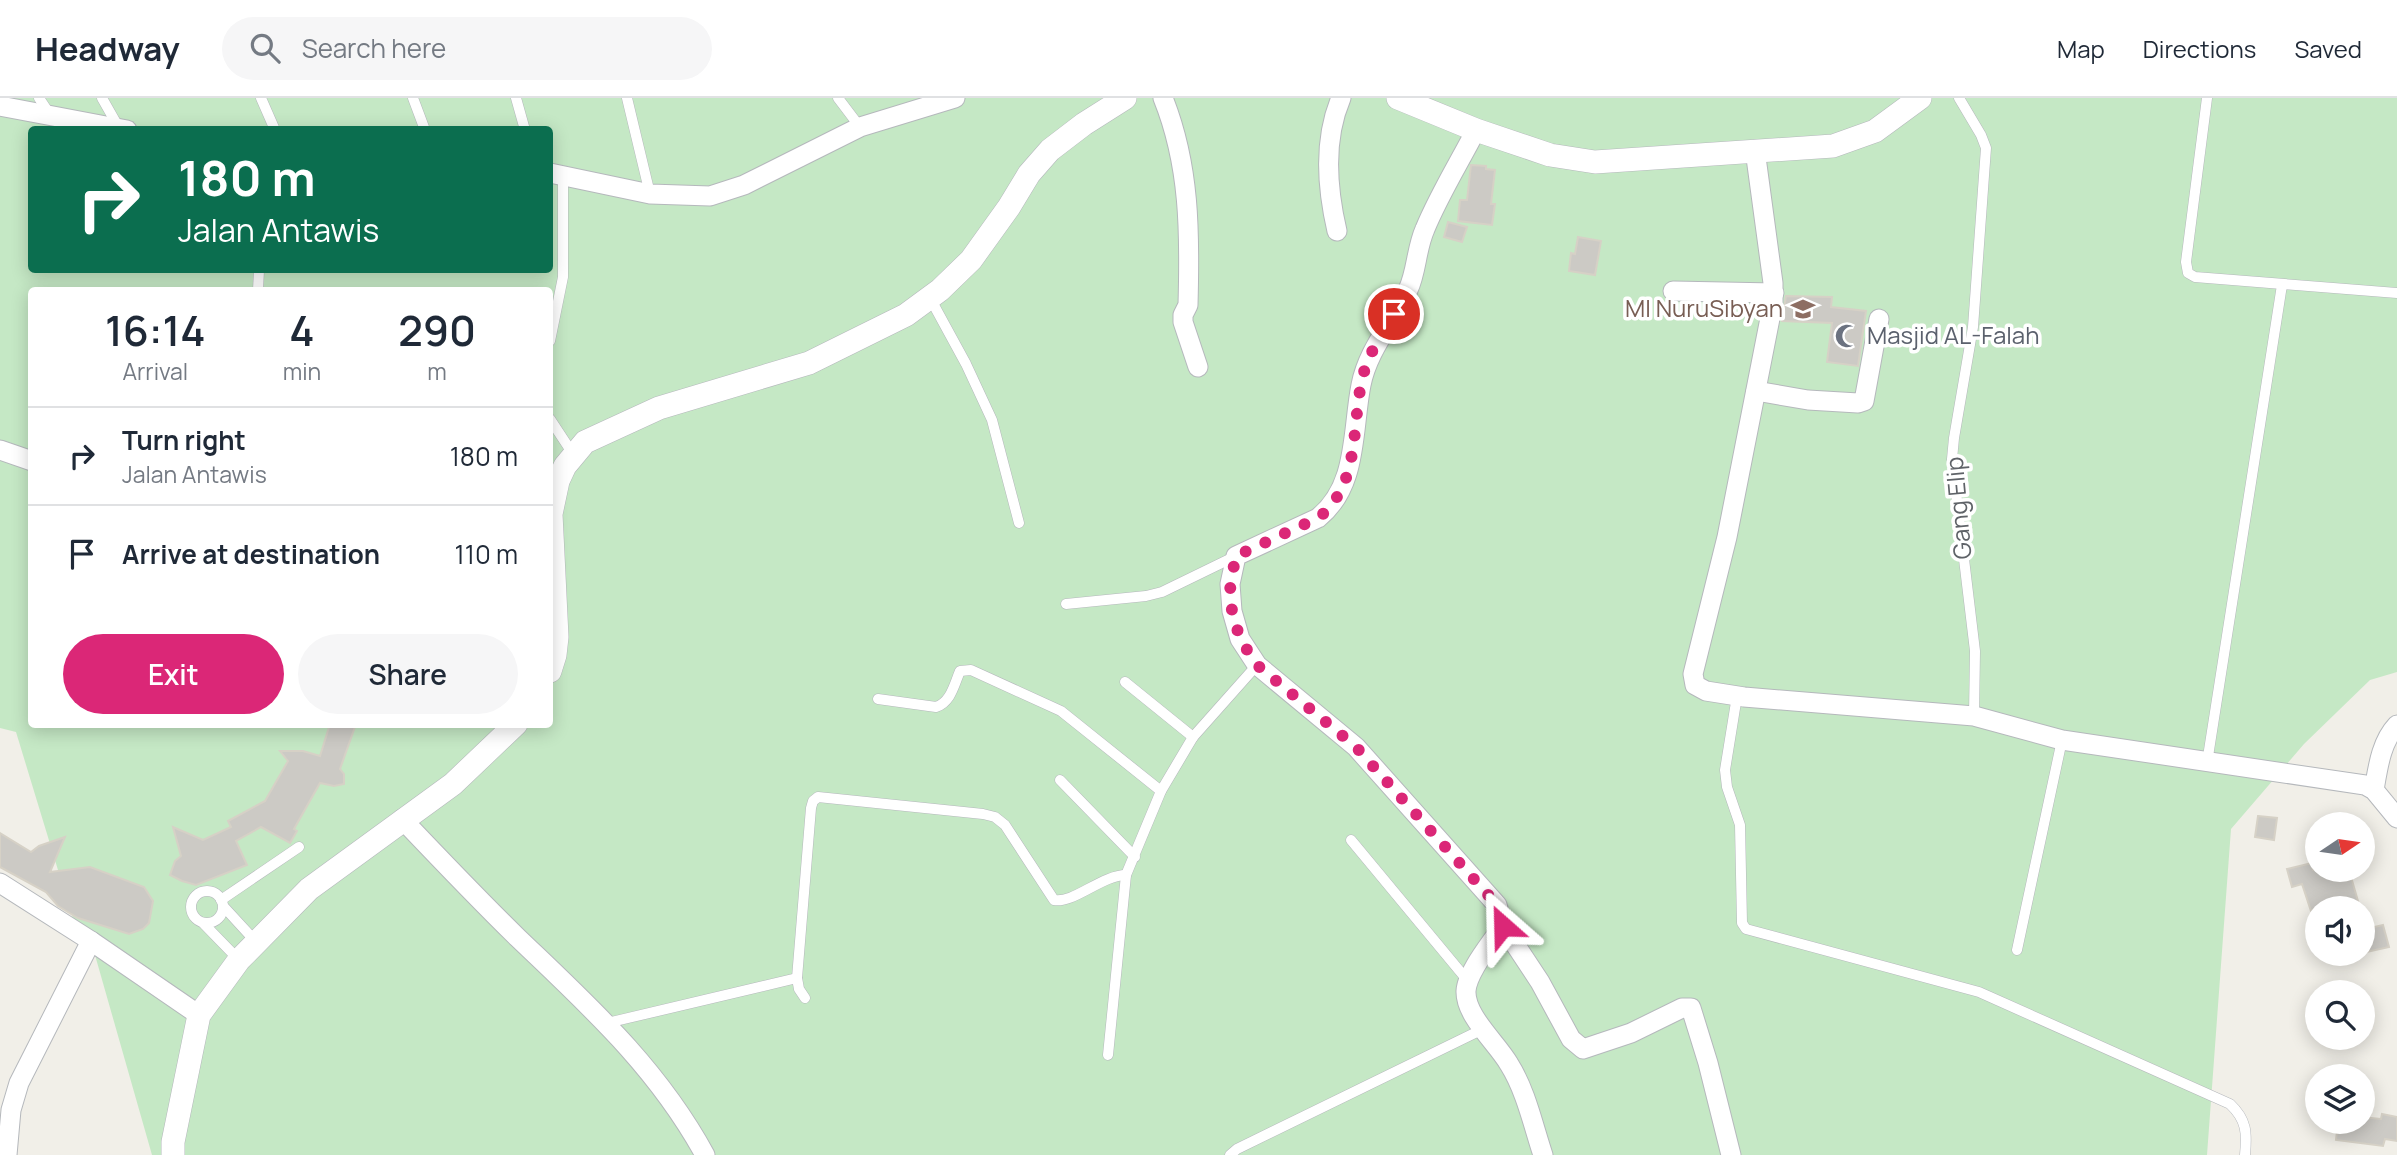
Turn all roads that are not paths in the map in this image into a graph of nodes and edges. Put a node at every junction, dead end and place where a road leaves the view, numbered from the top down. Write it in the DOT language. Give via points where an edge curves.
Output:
graph roads {
  1 [pos="39,98"];
  2 [pos="102,98"];
  3 [pos="261,98"];
  4 [pos="413,98"];
  5 [pos="516,98"];
  6 [pos="626,98"];
  7 [pos="838,98"];
  8 [pos="955,98"];
  9 [pos="1125,98"];
  10 [pos="1163,98"];
  11 [pos="1341,98"];
  12 [pos="1398,98"];
  13 [pos="1920,98"];
  14 [pos="1959,98"];
  15 [pos="2207,98"];
  16 [pos="0,106"];
  17 [pos="51,117"];
  18 [pos="105,126"];
  19 [pos="121,126"];
  20 [pos="273,126"];
  21 [pos="424,126"];
  22 [pos="524,126"];
  23 [pos="860,127"];
  24 [pos="1476,130"];
  25 [pos="1755,150"];
  26 [pos="556,174"];
  27 [pos="650,194"];
  28 [pos="1337,231"];
  29 [pos="2282,285"];
  30 [pos="1673,291"];
  31 [pos="1774,293"];
  32 [pos="2397,293"];
  33 [pos="930,298"];
  34 [pos="1879,319"];
  35 [pos="553,326"];
  36 [pos="1198,367"];
  37 [pos="1756,391"];
  38 [pos="553,424"];
  39 [pos="0,450"];
  40 [pos="573,454"];
  41 [pos="28,460"];
  42 [pos="553,505"];
  43 [pos="1019,523"];
  44 [pos="1236,556"];
  45 [pos="553,588"];
  46 [pos="1066,604"];
  47 [pos="553,661"];
  48 [pos="1257,665"];
  49 [pos="1125,682"];
  50 [pos="1737,696"];
  51 [pos="878,699"];
  52 [pos="1974,716"];
  53 [pos="2397,725"];
  54 [pos="512,728"];
  55 [pos="1193,737"];
  56 [pos="2062,740"];
  57 [pos="2207,763"];
  58 [pos="1060,780"];
  59 [pos="2374,790"];
  60 [pos="1161,791"];
  61 [pos="2397,818"];
  62 [pos="402,820"];
  63 [pos="1351,840"];
  64 [pos="299,847"];
  65 [pos="1135,857"];
  66 [pos="1126,875"];
  67 [pos="0,883"];
  68 [pos="222,904"];
  69 [pos="204,924"];
  70 [pos="1503,926"];
  71 [pos="91,941"];
  72 [pos="256,942"];
  73 [pos="2017,950"];
  74 [pos="239,960"];
  75 [pos="797,978"];
  76 [pos="1468,981"];
  77 [pos="805,998"];
  78 [pos="199,1015"];
  79 [pos="607,1023"];
  80 [pos="1483,1029"];
  81 [pos="1108,1055"];
  82 [pos="7,1155"];
  83 [pos="173,1155"];
  84 [pos="705,1155"];
  85 [pos="1230,1155"];
  86 [pos="1543,1155"];
  87 [pos="1731,1155"];
  88 [pos="2245,1155"];
  1 -- 17 [label="lane"];
  2 -- 19 [label="lane"];
  3 -- 20 [label="lane"];
  4 -- 21 [label="lane"];
  5 -- 22 [label="lane"];
  6 -- 27 [label="lane"];
  7 -- 23 [label="lane"];
  8 -- 23 [label="street"];
  9 -- 33 [label="street" via="1050,150 971,260"];
  10 -- 36 [label="street" via="1178,139 1186,187 1188,305 1183,322"];
  11 -- 28 [label="street" via="1328,176"];
  12 -- 24 [label="street"];
  13 -- 25 [label="street" via="1875,131 1833,146"];
  14 -- 52 [label="lane, Gang Elip" via="1986,148 1973,327 1952,459 1975,651"];
  15 -- 29 [label="lane" via="2188,272 2195,277"];
  16 -- 17 [label="street"];
  17 -- 18 [label="street"];
  23 -- 27 [label="street" via="710,196"];
  24 -- 25 [label="street" via="1550,155 1595,162"];
  24 -- 44 [label="street" via="1424,229 1406,295 1367,363 1349,468 1338,497 1318,518"];
  25 -- 31 [label="street"];
  26 -- 27 [label="street"];
  26 -- 35 [label="lane" via="563,278"];
  29 -- 32 [label="lane"];
  29 -- 57 [label="lane"];
  30 -- 31 [label="street"];
  31 -- 37 [label="street"];
  33 -- 40 [label="street" via="906,315 808,363 659,408 594,436"];
  33 -- 43 [label="lane" via="992,420"];
  34 -- 37 [label="street" via="1864,401 1808,400"];
  37 -- 50 [label="street" via="1693,674 1698,688"];
  38 -- 40 [label="lane"];
  39 -- 41 [label="street"];
  40 -- 42 [label="street" via="558,481"];
  44 -- 46 [label="lane" via="1162,592"];
  44 -- 48 [label="street" via="1230,584 1232,611 1240,639"];
  45 -- 47 [label="street"];
  48 -- 55 [label="lane"];
  48 -- 70 [label="street" via="1356,747 1497,905"];
  49 -- 55 [label="lane"];
  50 -- 52 [label="street"];
  50 -- 88 [label="lane" via="1725,770 1740,825 1742,923 1746,929 1979,992 2230,1104 2247,1131"];
  51 -- 60 [label="lane" via="943,705 960,671 971,670 1061,711"];
  52 -- 56 [label="street"];
  53 -- 59 [label="street" via="2378,763"];
  54 -- 62 [label="street" via="453,784"];
  55 -- 60 [label="lane"];
  56 -- 57 [label="street"];
  56 -- 73 [label="lane"];
  57 -- 59 [label="street"];
  58 -- 65 [label="lane"];
  59 -- 61 [label="street"];
  60 -- 65 [label="lane"];
  62 -- 72 [label="street" via="309,889"];
  62 -- 79 [label="street"];
  63 -- 76 [label="lane"];
  64 -- 68 [label="lane"];
  65 -- 66 [label="lane"];
  66 -- 75 [label="lane" via="1054,900 1005,825 995,817 818,797 811,808"];
  66 -- 81 [label="lane"];
  67 -- 71 [label="street"];
  68 -- 69 [label="lane" via="222,914"];
  68 -- 69 [label="lane" via="217,895 204,891 197,895 193,914"];
  68 -- 72 [label="lane"];
  69 -- 74 [label="lane"];
  70 -- 76 [label="street"];
  70 -- 87 [label="street" via="1571,1039 1583,1049 1691,1008"];
  71 -- 78 [label="street"];
  71 -- 82 [label="street" via="19,1083"];
  72 -- 74 [label="street"];
  74 -- 78 [label="street"];
  75 -- 77 [label="lane"];
  75 -- 79 [label="lane"];
  76 -- 80 [label="street" via="1467,1001"];
  78 -- 83 [label="street"];
  79 -- 84 [label="street" via="663,1087"];
  80 -- 85 [label="lane"];
  80 -- 86 [label="street" via="1515,1073"];
}
